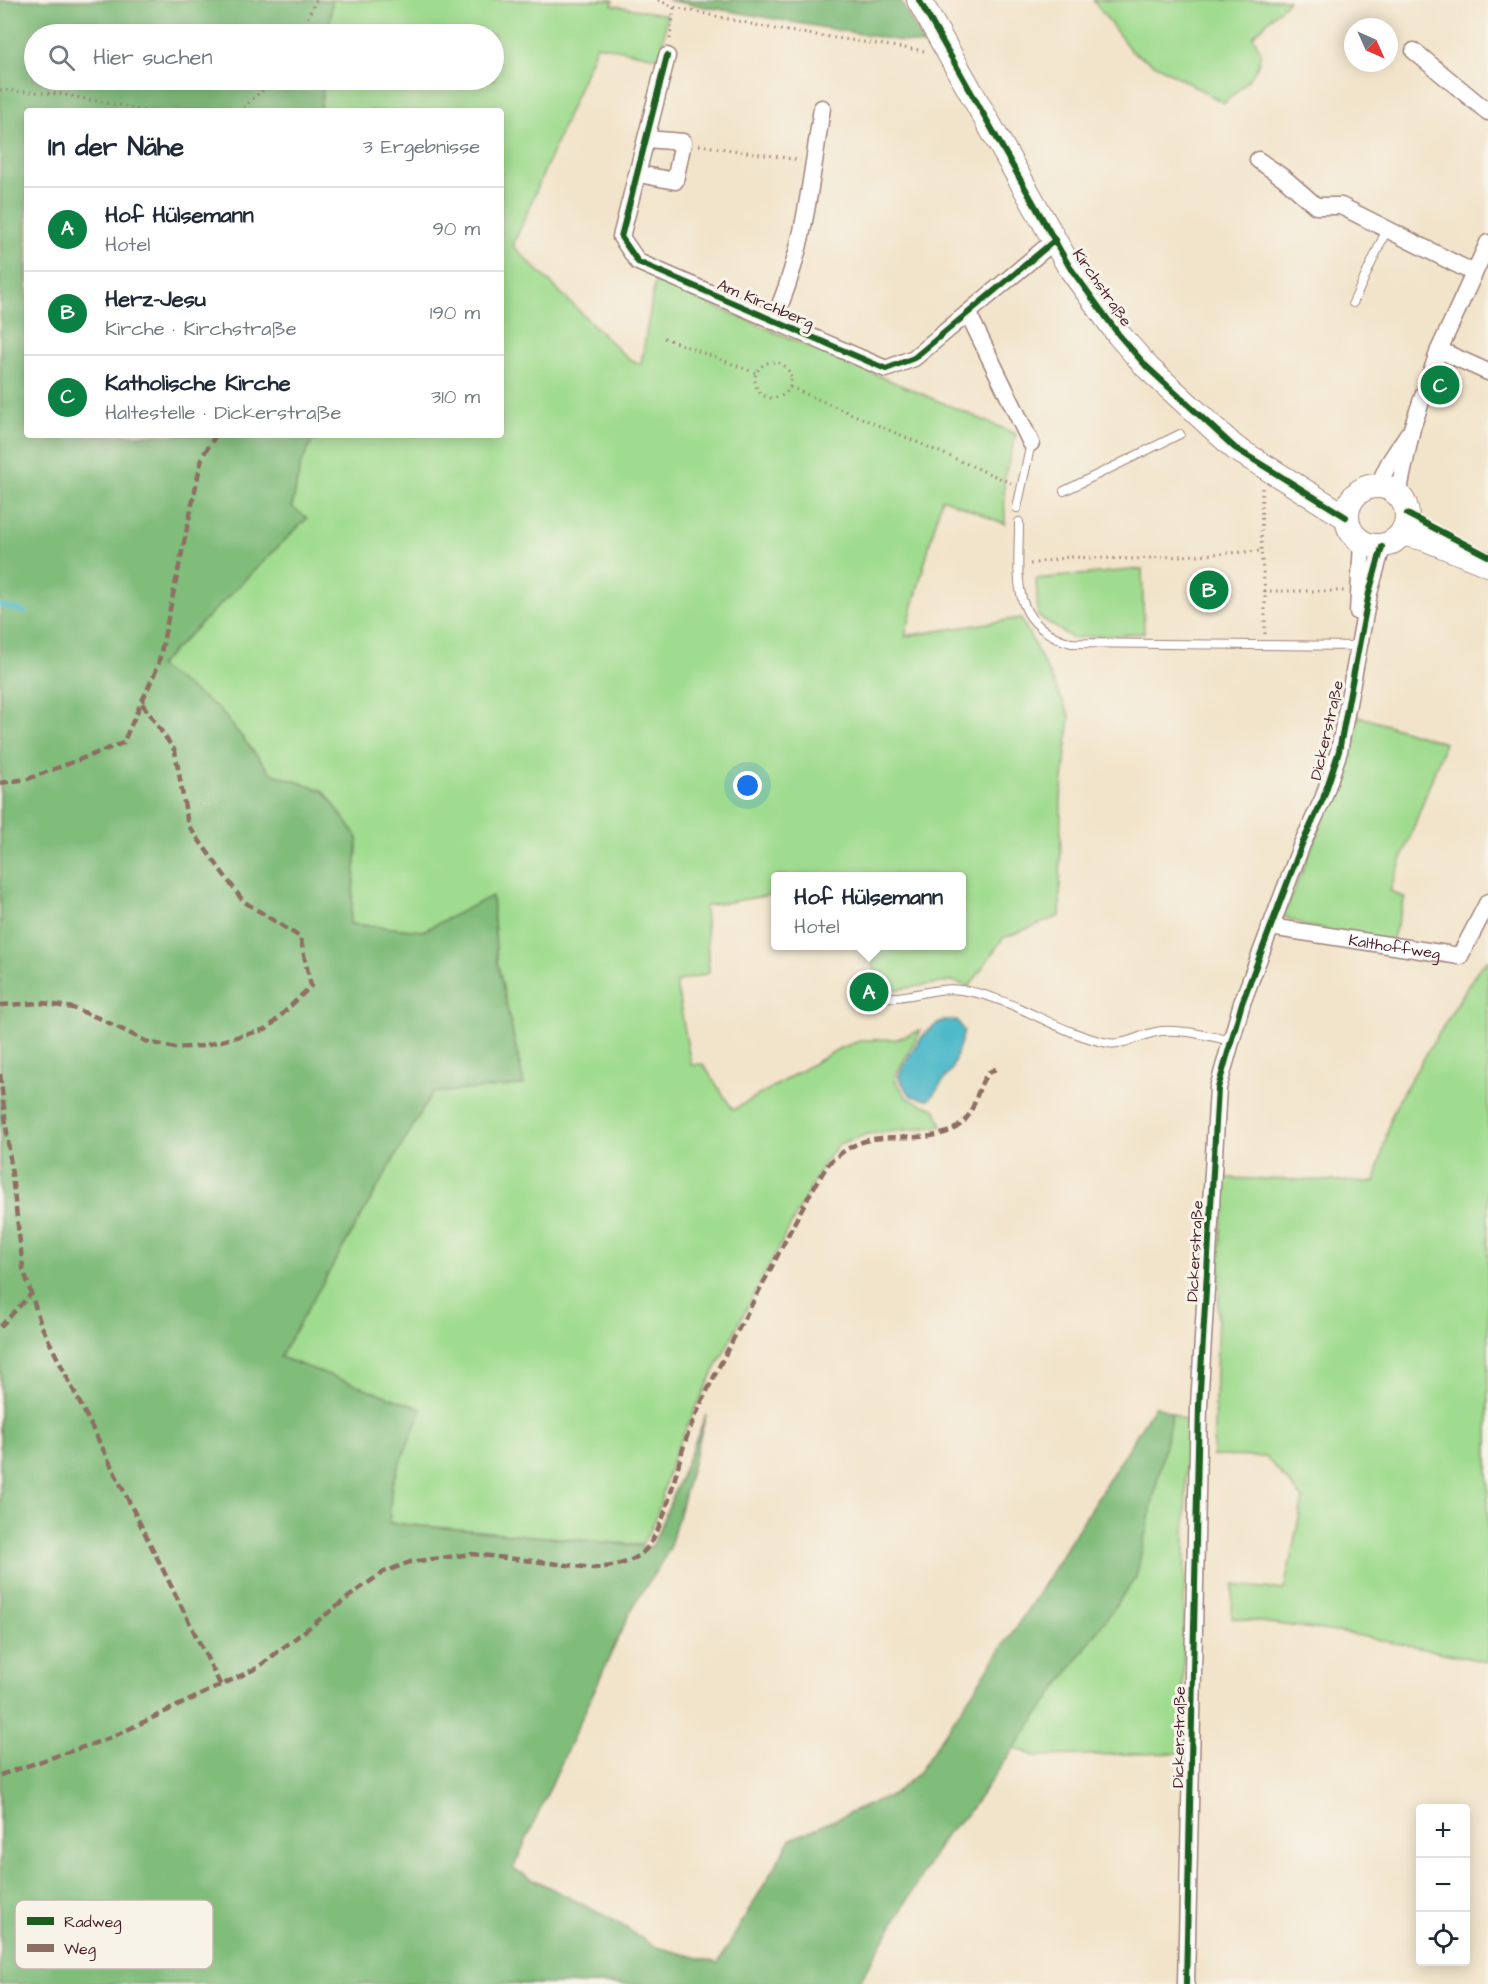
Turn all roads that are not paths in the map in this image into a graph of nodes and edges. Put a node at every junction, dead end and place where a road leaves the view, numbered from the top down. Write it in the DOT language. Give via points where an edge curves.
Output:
graph roads {
  1 [pos="919,0"];
  2 [pos="1414,51"];
  3 [pos="667,56"];
  4 [pos="822,108"];
  5 [pos="1488,112"];
  6 [pos="647,138"];
  7 [pos="1258,160"];
  8 [pos="639,174"];
  9 [pos="1387,230"];
  10 [pos="1055,240"];
  11 [pos="1488,243"];
  12 [pos="1473,273"];
  13 [pos="1353,303"];
  14 [pos="968,313"];
  15 [pos="773,321"];
  16 [pos="1439,350"];
  17 [pos="1488,372"];
  18 [pos="1180,434"];
  19 [pos="1031,443"];
  20 [pos="1064,490"];
  21 [pos="1350,506"];
  22 [pos="1017,508"];
  23 [pos="1388,519"];
  24 [pos="1018,522"];
  25 [pos="1488,556"];
  26 [pos="1488,564"];
  27 [pos="1359,646"];
  28 [pos="1488,902"];
  29 [pos="1270,927"];
  30 [pos="867,992"];
  31 [pos="1229,1040"];
  32 [pos="1186,1984"];
  1 -- 10 [label="street, Kirchstraße"];
  2 -- 5 [label="street"];
  3 -- 6 [label="street, Am Kirchberg"];
  4 -- 15 [label="street, Am Kirchberg" via="802,230 783,300"];
  6 -- 8 [label="street, Am Kirchberg"];
  6 -- 8 [label="street" via="683,142 675,181"];
  7 -- 9 [label="street" via="1316,206 1341,206"];
  8 -- 15 [label="street, Am Kirchberg" via="621,237 638,262"];
  9 -- 12 [label="street"];
  9 -- 13 [label="lane"];
  10 -- 14 [label="street, Am Kirchberg"];
  10 -- 21 [label="street, Kirchstraße" via="1091,297 1147,367 1212,429 1265,466 1331,490"];
  11 -- 12 [label="street, Dickerstraße"];
  12 -- 16 [label="street, Dickerstraße"];
  14 -- 15 [label="street, Am Kirchberg" via="914,358 886,369"];
  14 -- 19 [label="street"];
  16 -- 17 [label="street"];
  16 -- 23 [label="street, Dickerstraße" via="1412,428"];
  18 -- 20 [label="lane"];
  19 -- 22 [label="lane"];
  21 -- 23 [label="street" via="1363,489"];
  21 -- 23 [label="street" via="1350,532"];
  23 -- 25 [label="street"];
  23 -- 26 [label="street"];
  23 -- 27 [label="street, Dickerstraße" via="1368,593"];
  23 -- 27 [label="street, Dickerstraße" via="1357,591"];
  24 -- 27 [label="lane" via="1023,607 1050,636 1071,643"];
  27 -- 29 [label="street, Dickerstraße" via="1336,761"];
  28 -- 29 [label="street, Kalthoffweg" via="1460,956"];
  29 -- 31 [label="street, Dickerstraße"];
  30 -- 31 [label="lane" via="878,998 945,988 976,993 1006,1002 1072,1033 1111,1044 1171,1030"];
  31 -- 32 [label="street, Dickerstraße" via="1215,1117 1198,1406"];
}
